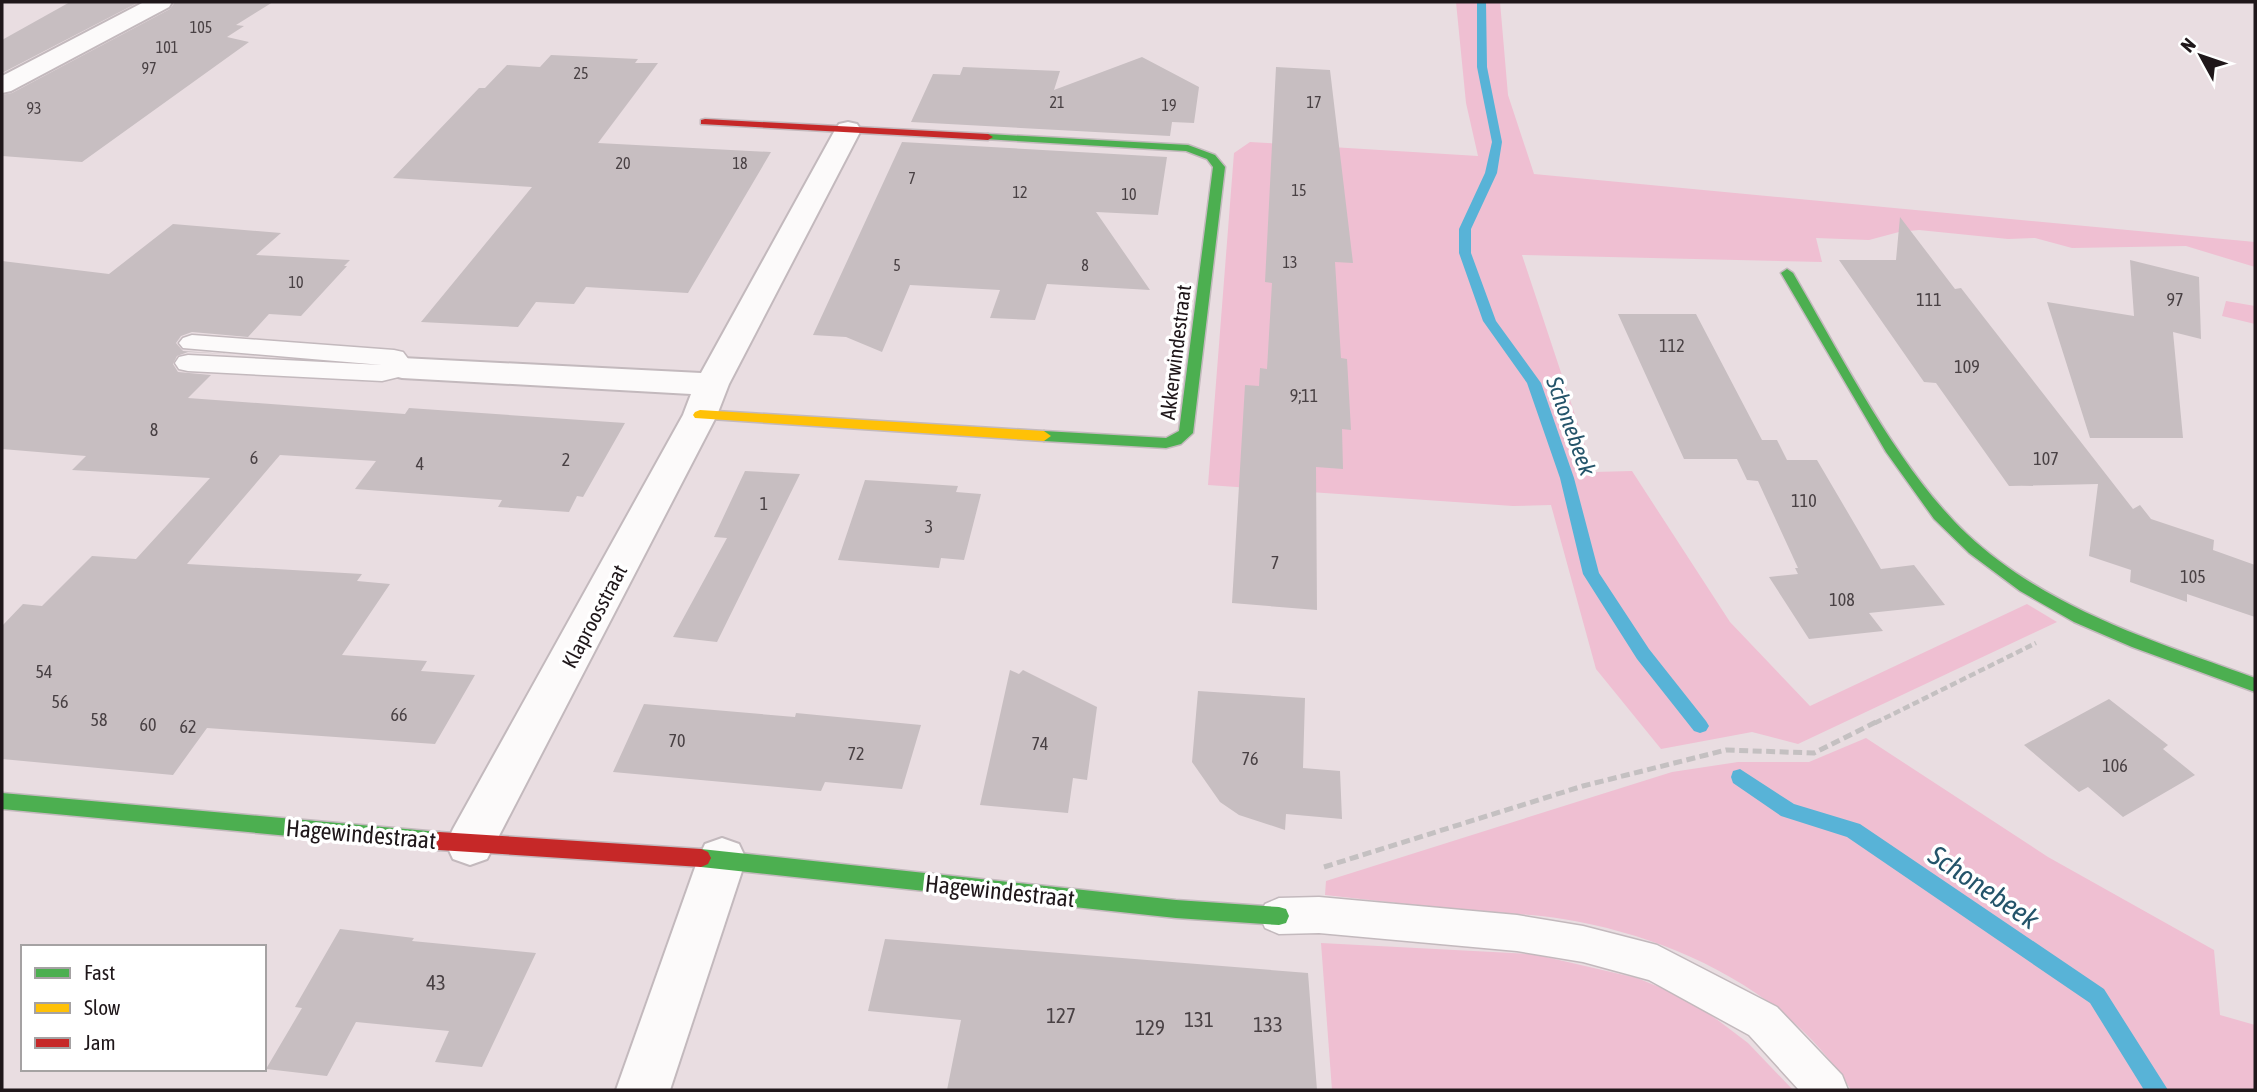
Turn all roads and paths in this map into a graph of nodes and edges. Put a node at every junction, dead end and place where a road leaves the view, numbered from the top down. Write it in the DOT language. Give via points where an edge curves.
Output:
graph roads {
  1 [pos="161,2"];
  2 [pos="2,86"];
  3 [pos="705,122"];
  4 [pos="848,130"];
  5 [pos="1787,272"];
  6 [pos="190,353"];
  7 [pos="402,368"];
  8 [pos="706,400"];
  9 [pos="2084,620"];
  10 [pos="2255,685"];
  11 [pos="2,801"];
  12 [pos="470,844"];
  13 [pos="722,859"];
  14 [pos="1279,916"];
  15 [pos="643,1090"];
  16 [pos="1827,1090"];
  1 -- 2 [label="street"];
  3 -- 4 [label="street"];
  4 -- 8 [label="street, Klaproosstraat"];
  4 -- 8 [label="street, Akkerwindestraat" via="1188,149 1217,160 1186,433 1166,443"];
  5 -- 9 [label="street" via="1846,375 1931,505 1971,545 2025,587"];
  6 -- 7 [label="lane" via="382,373"];
  7 -- 8 [label="street"];
  8 -- 12 [label="street, Klaproosstraat"];
  9 -- 10 [label="street"];
  9 -- 14 [label="path" via="1814,753 1726,750 1583,786 1294,877"];
  11 -- 12 [label="street, Hagewindestraat"];
  12 -- 13 [label="street, Hagewindestraat"];
  13 -- 14 [label="street, Hagewindestraat" via="969,888"];
  13 -- 15 [label="street"];
  14 -- 16 [label="lane" via="1319,915 1517,933 1583,944 1657,964 1763,1021"];
}
